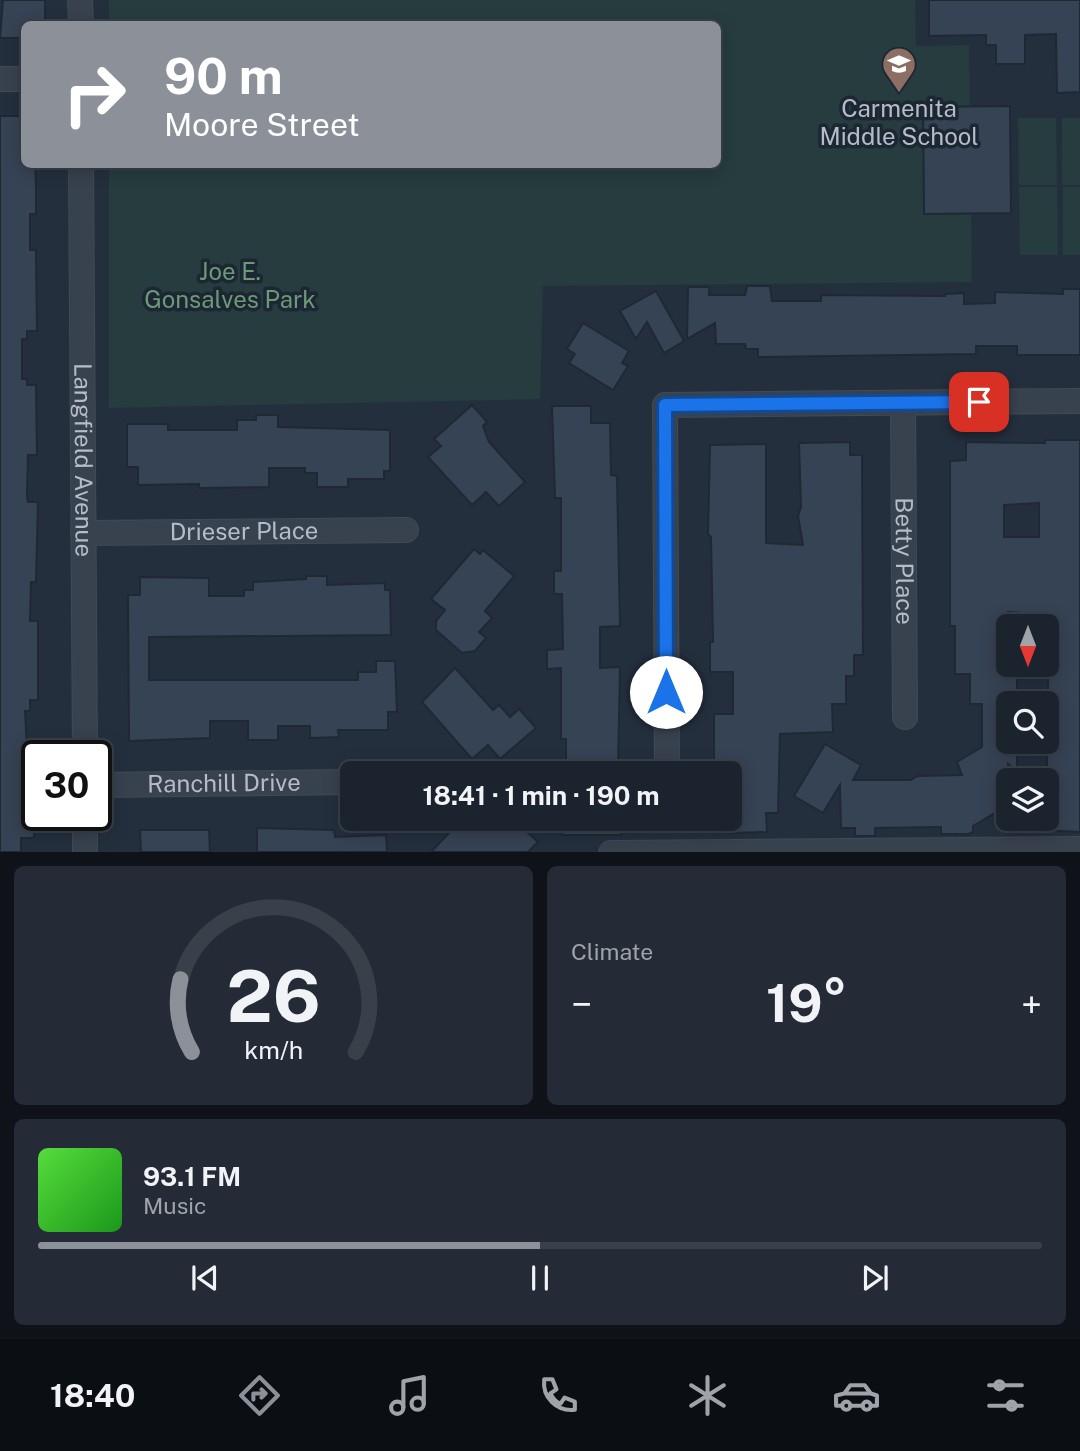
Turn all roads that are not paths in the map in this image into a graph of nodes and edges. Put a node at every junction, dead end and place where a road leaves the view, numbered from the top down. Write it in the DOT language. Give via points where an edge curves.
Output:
graph roads {
  1 [pos="80,0"];
  2 [pos="80,21"];
  3 [pos="0,79"];
  4 [pos="21,79"];
  5 [pos="81,168"];
  6 [pos="1080,401"];
  7 [pos="903,403"];
  8 [pos="406,530"];
  9 [pos="83,533"];
  10 [pos="905,717"];
  11 [pos="85,740"];
  12 [pos="667,761"];
  13 [pos="340,782"];
  14 [pos="112,785"];
  15 [pos="85,831"];
  16 [pos="1080,849"];
  17 [pos="85,852"];
  18 [pos="611,852"];
  1 -- 2 [label="street"];
  3 -- 4 [label="street"];
  5 -- 9 [label="street, Langfield Avenue"];
  6 -- 7 [label="street"];
  7 -- 10 [label="street, Betty Place"];
  7 -- 12 [label="street" via="665,405"];
  8 -- 9 [label="street, Drieser Place"];
  9 -- 11 [label="street, Langfield Avenue"];
  13 -- 14 [label="street, Ranchill Drive"];
  15 -- 17 [label="street"];
  16 -- 18 [label="street"];
}
